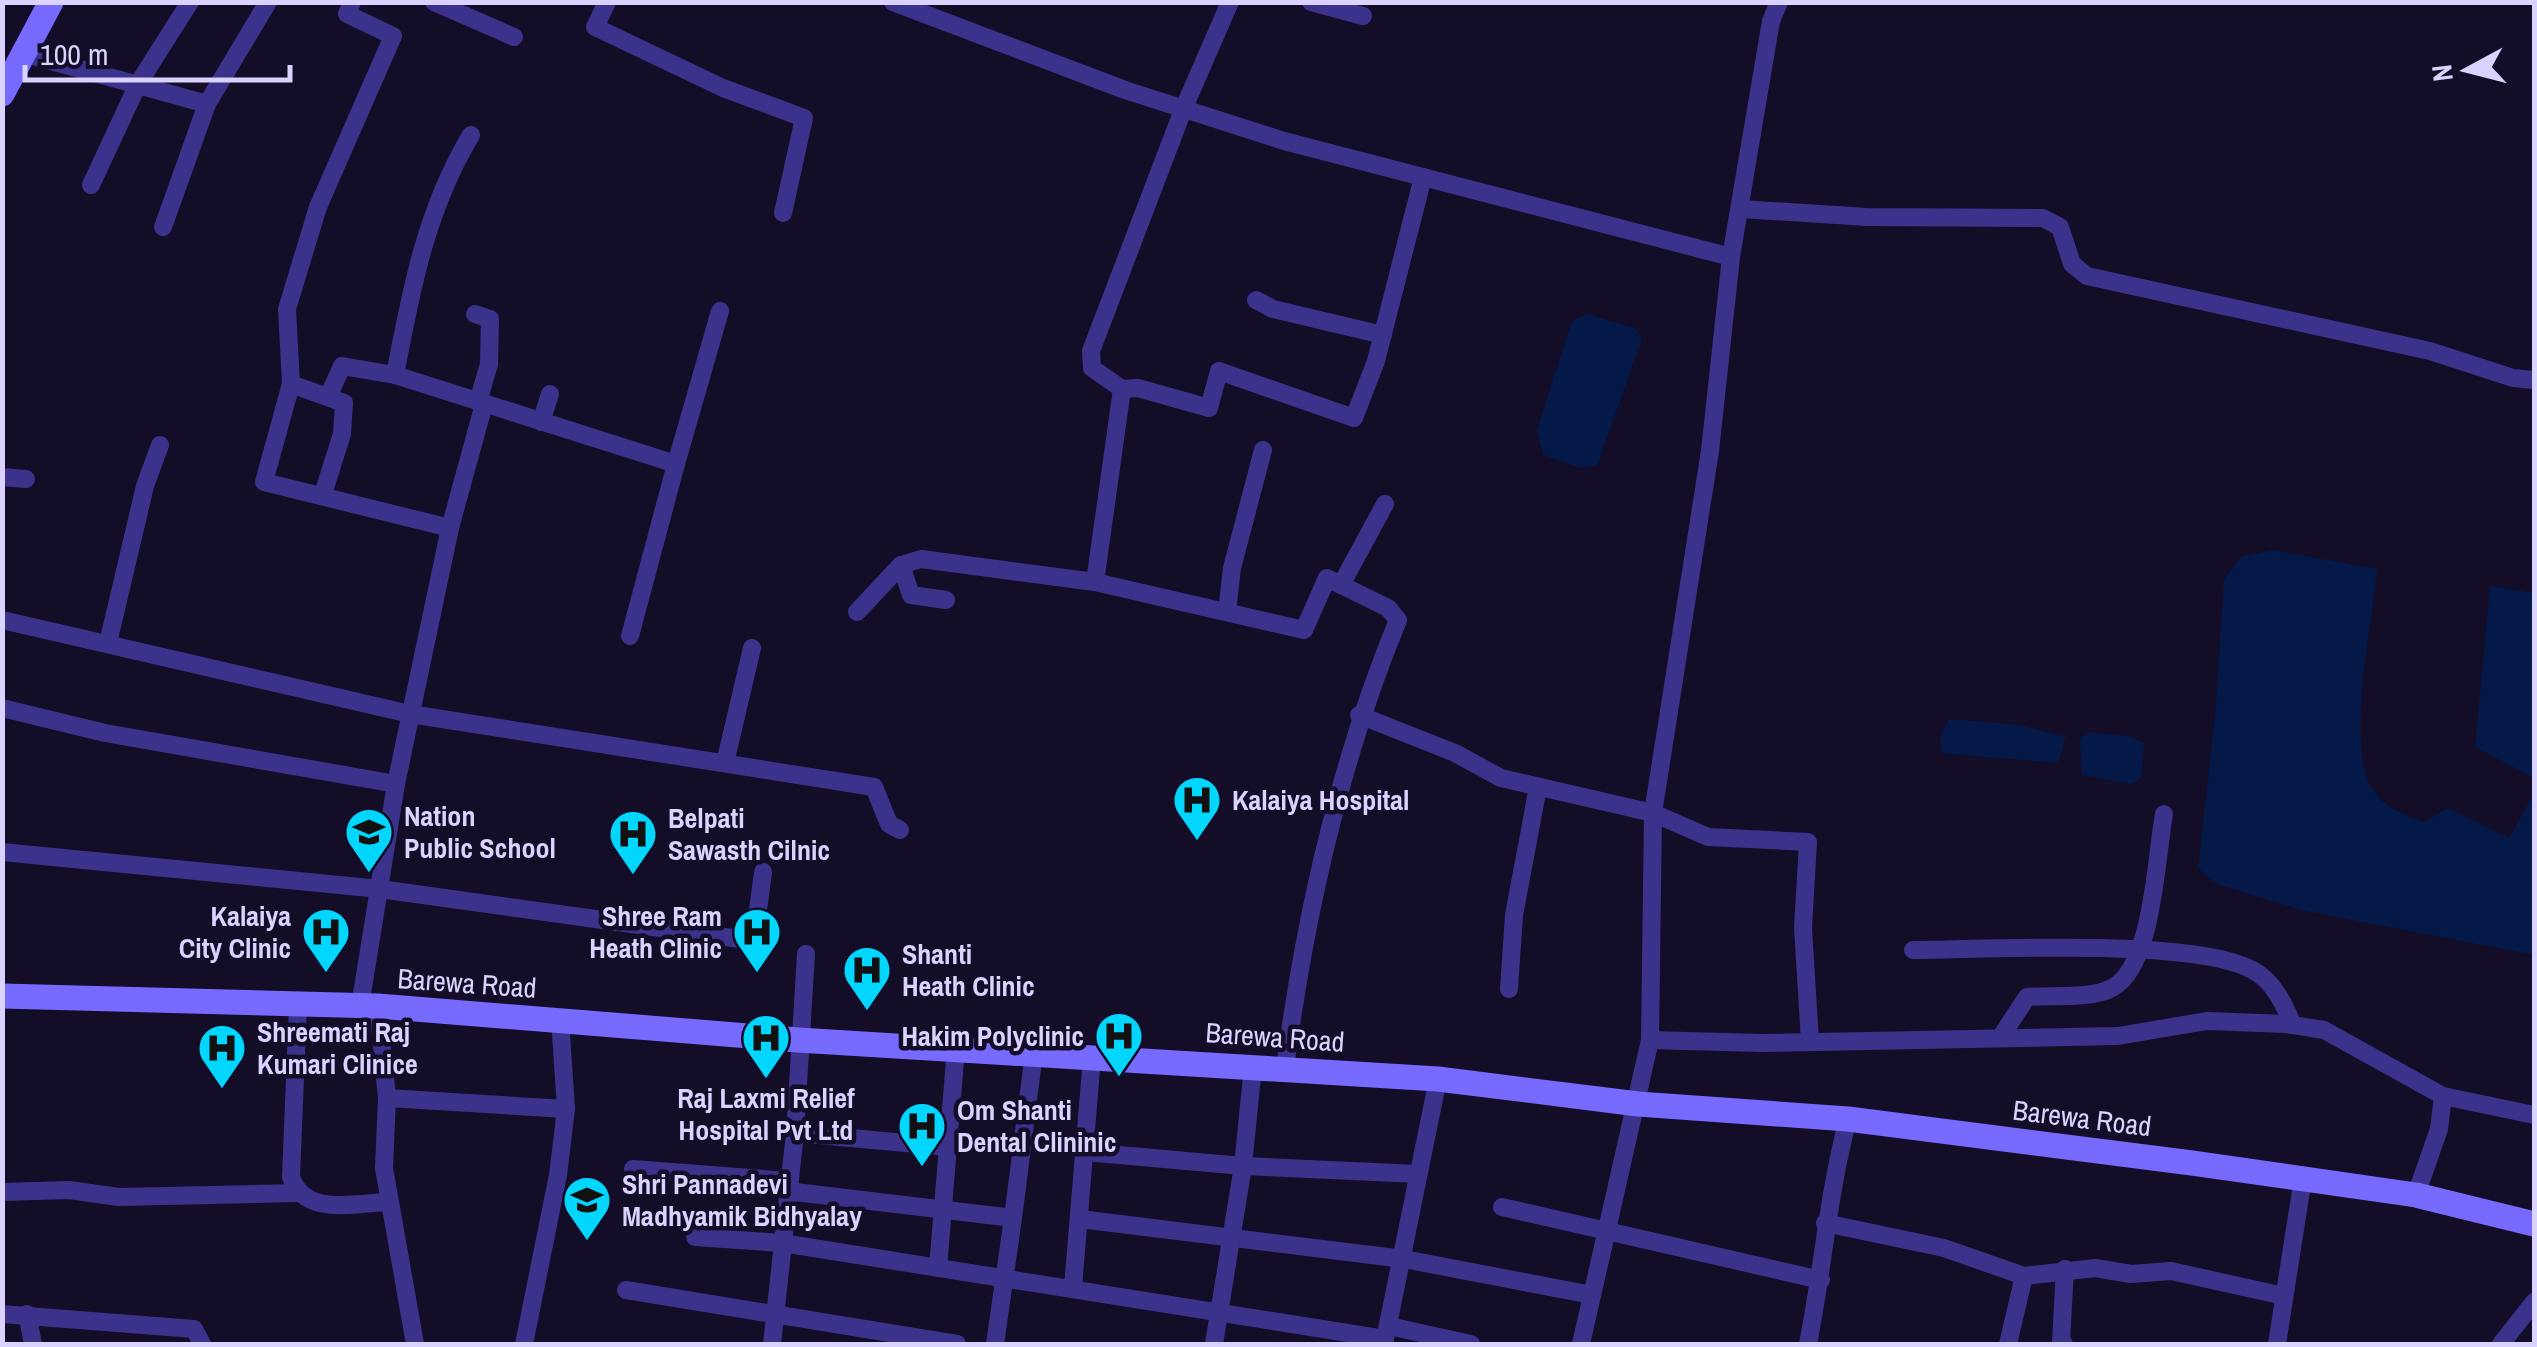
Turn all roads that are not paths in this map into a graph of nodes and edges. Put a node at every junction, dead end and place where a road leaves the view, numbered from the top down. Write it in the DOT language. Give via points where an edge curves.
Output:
graph roads {
  1 [pos="51,2"];
  2 [pos="190,2"];
  3 [pos="268,2"];
  4 [pos="352,2"];
  5 [pos="434,2"];
  6 [pos="607,2"];
  7 [pos="892,2"];
  8 [pos="1230,2"];
  9 [pos="1311,2"];
  10 [pos="1779,2"];
  11 [pos="1363,16"];
  12 [pos="514,38"];
  13 [pos="26,54"];
  14 [pos="5,83"];
  15 [pos="138,84"];
  16 [pos="207,104"];
  17 [pos="1182,110"];
  18 [pos="471,135"];
  19 [pos="1423,178"];
  20 [pos="90,185"];
  21 [pos="1741,209"];
  22 [pos="783,213"];
  23 [pos="163,227"];
  24 [pos="1731,257"];
  25 [pos="1256,300"];
  26 [pos="720,311"];
  27 [pos="475,314"];
  28 [pos="1382,335"];
  29 [pos="395,375"];
  30 [pos="2534,380"];
  31 [pos="291,384"];
  32 [pos="1122,389"];
  33 [pos="550,394"];
  34 [pos="328,398"];
  35 [pos="481,403"];
  36 [pos="541,422"];
  37 [pos="160,445"];
  38 [pos="1263,450"];
  39 [pos="676,464"];
  40 [pos="2,478"];
  41 [pos="26,479"];
  42 [pos="323,494"];
  43 [pos="1385,504"];
  44 [pos="450,528"];
  45 [pos="901,565"];
  46 [pos="1095,582"];
  47 [pos="1341,585"];
  48 [pos="946,600"];
  49 [pos="856,612"];
  50 [pos="1226,612"];
  51 [pos="2,620"];
  52 [pos="630,636"];
  53 [pos="108,642"];
  54 [pos="752,648"];
  55 [pos="2,708"];
  56 [pos="410,714"];
  57 [pos="1359,715"];
  58 [pos="725,763"];
  59 [pos="396,784"];
  60 [pos="1538,787"];
  61 [pos="1653,813"];
  62 [pos="2164,814"];
  63 [pos="900,830"];
  64 [pos="2,852"];
  65 [pos="763,872"];
  66 [pos="380,889"];
  67 [pos="2141,949"];
  68 [pos="1914,950"];
  69 [pos="806,954"];
  70 [pos="1509,989"];
  71 [pos="2,996"];
  72 [pos="298,1005"];
  73 [pos="369,1006"];
  74 [pos="560,1020"];
  75 [pos="2293,1025"];
  76 [pos="2000,1038"];
  77 [pos="798,1040"];
  78 [pos="1650,1040"];
  79 [pos="1810,1041"];
  80 [pos="956,1048"];
  81 [pos="1034,1053"];
  82 [pos="1092,1056"];
  83 [pos="1252,1066"];
  84 [pos="1285,1068"];
  85 [pos="1438,1079"];
  86 [pos="2443,1096"];
  87 [pos="386,1098"];
  88 [pos="1638,1104"];
  89 [pos="566,1109"];
  90 [pos="2534,1116"];
  91 [pos="1848,1119"];
  92 [pos="795,1133"];
  93 [pos="950,1146"];
  94 [pos="1084,1152"];
  95 [pos="1243,1166"];
  96 [pos="633,1169"];
  97 [pos="1418,1174"];
  98 [pos="2303,1178"];
  99 [pos="787,1186"];
  100 [pos="2,1192"];
  101 [pos="297,1194"];
  102 [pos="2416,1195"];
  103 [pos="388,1202"];
  104 [pos="1502,1207"];
  105 [pos="945,1212"];
  106 [pos="1013,1218"];
  107 [pos="1080,1219"];
  108 [pos="2533,1219"];
  109 [pos="1825,1224"];
  110 [pos="1607,1230"];
  111 [pos="1231,1236"];
  112 [pos="695,1238"];
  113 [pos="782,1244"];
  114 [pos="1404,1259"];
  115 [pos="938,1268"];
  116 [pos="2065,1269"];
  117 [pos="2024,1276"];
  118 [pos="1006,1279"];
  119 [pos="1821,1280"];
  120 [pos="1072,1286"];
  121 [pos="626,1290"];
  122 [pos="1592,1295"];
  123 [pos="2284,1296"];
  124 [pos="2534,1302"];
  125 [pos="1218,1313"];
  126 [pos="2,1314"];
  127 [pos="28,1314"];
  128 [pos="776,1314"];
  129 [pos="1386,1336"];
  130 [pos="33,1344"];
  131 [pos="202,1344"];
  132 [pos="416,1344"];
  133 [pos="524,1344"];
  134 [pos="772,1344"];
  135 [pos="957,1344"];
  136 [pos="995,1344"];
  137 [pos="1214,1344"];
  138 [pos="1470,1344"];
  139 [pos="1581,1344"];
  140 [pos="1808,1344"];
  141 [pos="2008,1344"];
  142 [pos="2064,1344"];
  143 [pos="2277,1344"];
  144 [pos="2501,1344"];
  1 -- 13 [label="main road"];
  2 -- 15 [label="street"];
  3 -- 16 [label="street"];
  4 -- 31 [label="street" via="347,14 393,36 318,207 288,309"];
  5 -- 12 [label="street"];
  6 -- 22 [label="street" via="595,27 804,118"];
  7 -- 17 [label="street"];
  8 -- 17 [label="street"];
  9 -- 11 [label="street"];
  10 -- 21 [label="street" via="1770,21"];
  13 -- 14 [label="main road"];
  13 -- 15 [label="street"];
  15 -- 16 [label="street"];
  15 -- 20 [label="street"];
  16 -- 23 [label="street"];
  17 -- 19 [label="street"];
  17 -- 32 [label="street" via="1092,351 1092,368"];
  18 -- 29 [label="street" via="422,242"];
  19 -- 24 [label="street"];
  19 -- 28 [label="street"];
  21 -- 24 [label="street"];
  21 -- 30 [label="street" via="2044,218 2060,227 2072,264 2087,276"];
  24 -- 61 [label="street" via="1710,451"];
  25 -- 28 [label="street"];
  26 -- 39 [label="street"];
  27 -- 35 [label="street" via="490,319"];
  28 -- 32 [label="street" via="1354,418 1219,371 1210,408"];
  29 -- 34 [label="street" via="342,366"];
  29 -- 35 [label="street"];
  31 -- 34 [label="street"];
  31 -- 42 [label="street" via="264,482"];
  32 -- 46 [label="street"];
  33 -- 36 [label="street"];
  34 -- 42 [label="street" via="344,403 342,434"];
  35 -- 36 [label="street"];
  35 -- 44 [label="street"];
  36 -- 39 [label="street"];
  37 -- 53 [label="street"];
  38 -- 50 [label="street"];
  39 -- 52 [label="street"];
  40 -- 41 [label="street"];
  42 -- 44 [label="street"];
  43 -- 47 [label="street"];
  44 -- 56 [label="street"];
  45 -- 46 [label="street" via="920,560"];
  45 -- 48 [label="street" via="911,594"];
  45 -- 49 [label="street"];
  46 -- 50 [label="street"];
  47 -- 50 [label="street" via="1326,578 1304,630"];
  47 -- 57 [label="street" via="1398,620"];
  51 -- 53 [label="street"];
  53 -- 56 [label="street"];
  54 -- 58 [label="street"];
  55 -- 59 [label="street"];
  56 -- 58 [label="street"];
  56 -- 59 [label="street"];
  57 -- 60 [label="street" via="1500,778"];
  57 -- 84 [label="street" via="1300,947"];
  58 -- 63 [label="street" via="874,787 889,824"];
  59 -- 66 [label="street"];
  60 -- 61 [label="street"];
  60 -- 70 [label="street" via="1514,915"];
  61 -- 78 [label="street"];
  61 -- 79 [label="street" via="1708,836 1808,842 1803,928"];
  62 -- 67 [label="street"];
  64 -- 66 [label="street"];
  65 -- 66 [label="street" via="754,940"];
  66 -- 73 [label="street"];
  67 -- 68 [label="street"];
  67 -- 75 [label="street" via="2237,963 2260,974"];
  67 -- 76 [label="street" via="2133,972 2110,990 2027,996"];
  69 -- 77 [label="street"];
  71 -- 72 [label="main road, Barewa Road"];
  72 -- 73 [label="main road, Barewa Road"];
  72 -- 101 [label="street" via="292,1177"];
  73 -- 74 [label="main road, Barewa Road"];
  73 -- 87 [label="street"];
  74 -- 77 [label="main road, Barewa Road"];
  74 -- 89 [label="street"];
  75 -- 76 [label="street" via="2207,1021 2118,1036"];
  75 -- 86 [label="street" via="2324,1030"];
  76 -- 79 [label="street"];
  77 -- 80 [label="main road, Barewa Road"];
  77 -- 92 [label="street"];
  78 -- 79 [label="street"];
  78 -- 88 [label="street"];
  80 -- 81 [label="main road, Barewa Road"];
  80 -- 93 [label="street"];
  81 -- 82 [label="main road, Barewa Road"];
  81 -- 106 [label="street"];
  82 -- 83 [label="main road, Barewa Road"];
  82 -- 94 [label="street"];
  83 -- 84 [label="main road, Barewa Road"];
  83 -- 95 [label="street"];
  84 -- 85 [label="main road, Barewa Road"];
  85 -- 88 [label="main road, Barewa Road"];
  85 -- 97 [label="street"];
  86 -- 90 [label="street"];
  86 -- 102 [label="street"];
  87 -- 89 [label="street"];
  87 -- 103 [label="street"];
  88 -- 91 [label="main road, Barewa Road"];
  88 -- 110 [label="street"];
  89 -- 133 [label="street"];
  91 -- 98 [label="main road, Barewa Road"];
  91 -- 109 [label="street"];
  92 -- 93 [label="street"];
  92 -- 99 [label="street"];
  93 -- 105 [label="street"];
  94 -- 95 [label="street"];
  94 -- 107 [label="street"];
  95 -- 97 [label="street"];
  95 -- 111 [label="street"];
  96 -- 99 [label="street"];
  97 -- 114 [label="street"];
  98 -- 102 [label="main road, Barewa Road"];
  98 -- 123 [label="street"];
  99 -- 105 [label="street"];
  99 -- 113 [label="street"];
  100 -- 101 [label="street"];
  101 -- 103 [label="street" via="312,1204"];
  102 -- 108 [label="main road, Barewa Road"];
  103 -- 132 [label="street"];
  104 -- 110 [label="street"];
  105 -- 106 [label="street"];
  105 -- 115 [label="street"];
  106 -- 118 [label="street"];
  107 -- 111 [label="street"];
  107 -- 120 [label="street"];
  109 -- 117 [label="street" via="1944,1248"];
  109 -- 119 [label="street"];
  110 -- 119 [label="street"];
  110 -- 122 [label="street"];
  111 -- 114 [label="street"];
  111 -- 125 [label="street"];
  112 -- 113 [label="street"];
  113 -- 115 [label="street"];
  113 -- 128 [label="street"];
  114 -- 122 [label="street"];
  114 -- 129 [label="street"];
  115 -- 118 [label="street"];
  116 -- 117 [label="street"];
  116 -- 123 [label="street" via="2171,1271"];
  116 -- 142 [label="street"];
  117 -- 141 [label="street"];
  118 -- 120 [label="street"];
  118 -- 136 [label="street"];
  119 -- 140 [label="street"];
  120 -- 125 [label="street"];
  121 -- 128 [label="street"];
  122 -- 139 [label="street"];
  123 -- 143 [label="street"];
  124 -- 144 [label="street"];
  125 -- 129 [label="street"];
  125 -- 137 [label="street"];
  126 -- 127 [label="street"];
  127 -- 130 [label="street"];
  127 -- 131 [label="street" via="194,1329"];
  128 -- 134 [label="street"];
  128 -- 135 [label="street"];
  129 -- 138 [label="street"];
}
